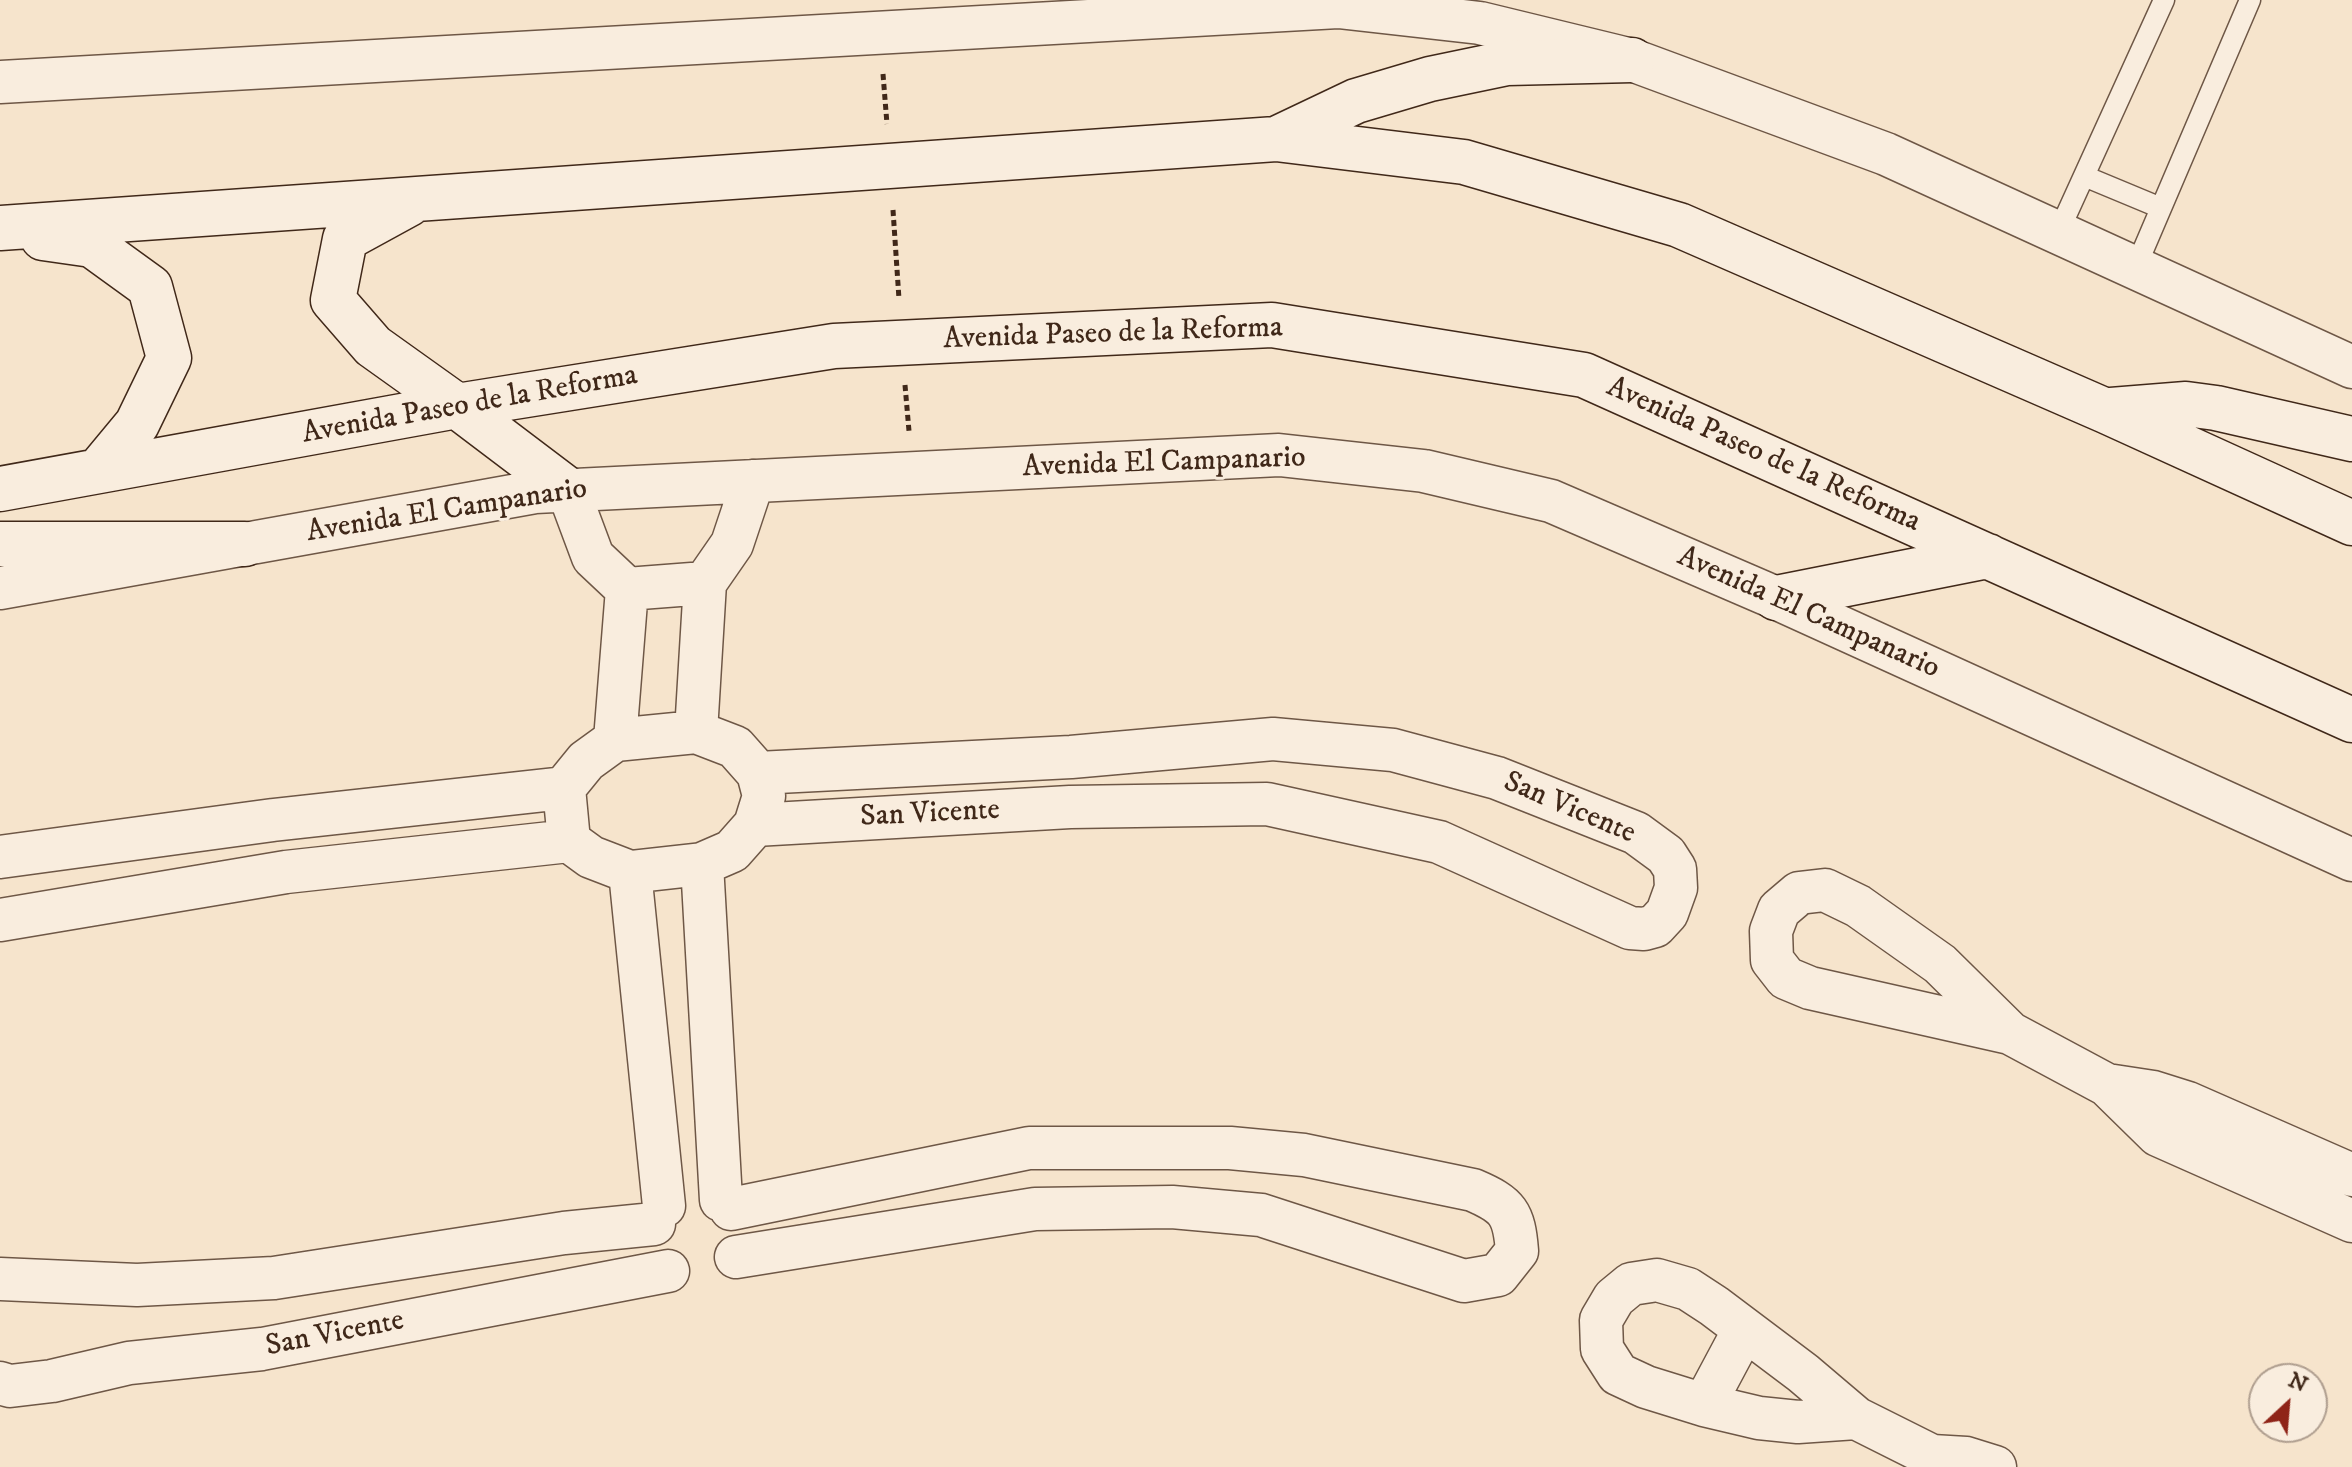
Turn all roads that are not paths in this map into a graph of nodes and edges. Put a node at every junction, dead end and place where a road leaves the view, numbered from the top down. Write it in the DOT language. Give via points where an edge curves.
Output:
graph roads {
  1 [pos="2164,0"];
  2 [pos="2250,0"];
  3 [pos="1632,60"];
  4 [pos="0,82"];
  5 [pos="1276,139"];
  6 [pos="2084,176"];
  7 [pos="421,198"];
  8 [pos="2161,208"];
  9 [pos="0,230"];
  10 [pos="2058,233"];
  11 [pos="2135,269"];
  12 [pos="2352,367"];
  13 [pos="457,406"];
  14 [pos="2106,411"];
  15 [pos="2352,439"];
  16 [pos="98,471"];
  17 [pos="753,481"];
  18 [pos="0,489"];
  19 [pos="568,490"];
  20 [pos="2352,523"];
  21 [pos="0,544"];
  22 [pos="245,544"];
  23 [pos="1988,556"];
  24 [pos="705,583"];
  25 [pos="0,588"];
  26 [pos="627,589"];
  27 [pos="1776,598"];
  28 [pos="2352,720"];
  29 [pos="696,732"];
  30 [pos="615,740"];
  31 [pos="1071,757"];
  32 [pos="758,773"];
  33 [pos="564,788"];
  34 [pos="1070,807"];
  35 [pos="273,820"];
  36 [pos="755,825"];
  37 [pos="569,841"];
  38 [pos="0,857"];
  39 [pos="2352,860"];
  40 [pos="702,864"];
  41 [pos="286,872"];
  42 [pos="630,872"];
  43 [pos="0,920"];
  44 [pos="2010,1033"];
  45 [pos="2107,1085"];
  46 [pos="2352,1175"];
  47 [pos="726,1205"];
  48 [pos="659,1215"];
  49 [pos="2352,1221"];
  50 [pos="736,1257"];
  51 [pos="668,1271"];
  52 [pos="0,1279"];
  53 [pos="1744,1330"];
  54 [pos="0,1383"];
  55 [pos="1704,1405"];
  56 [pos="1856,1418"];
  57 [pos="1936,1461"];
  58 [pos="1995,1467"];
  1 -- 6 [label="lane"];
  2 -- 8 [label="lane"];
  3 -- 4 [label="street" via="1480,23 1338,7"];
  3 -- 5 [label="street" via="1507,63 1445,76 1356,101"];
  3 -- 10 [label="street" via="1886,154"];
  5 -- 7 [label="street"];
  5 -- 14 [label="street" via="1464,162 1679,225"];
  6 -- 8 [label="lane"];
  6 -- 10 [label="lane"];
  7 -- 9 [label="street"];
  7 -- 13 [label="street" via="345,239 333,300 373,346"];
  8 -- 11 [label="lane"];
  9 -- 16 [label="street" via="92,245 150,287 169,358 137,424"];
  10 -- 11 [label="street"];
  11 -- 12 [label="street"];
  13 -- 16 [label="street, Avenida Paseo de la Reforma"];
  13 -- 19 [label="street"];
  13 -- 23 [label="street, Avenida Paseo de la Reforma" via="834,346 1272,325 1584,375"];
  14 -- 15 [label="street" via="2186,404"];
  14 -- 20 [label="street"];
  16 -- 18 [label="street, Avenida Paseo de la Reforma"];
  17 -- 19 [label="street, Avenida El Campanario"];
  17 -- 24 [label="street" via="732,544"];
  17 -- 27 [label="street, Avenida El Campanario" via="1279,455 1424,471 1551,501"];
  19 -- 22 [label="street, Avenida El Campanario"];
  19 -- 26 [label="street" via="593,557"];
  21 -- 22 [label="street"];
  22 -- 25 [label="street, Avenida El Campanario"];
  23 -- 27 [label="street"];
  23 -- 28 [label="street, Avenida Paseo de la Reforma"];
  24 -- 26 [label="street"];
  24 -- 29 [label="street"];
  26 -- 30 [label="street"];
  27 -- 39 [label="street, Avenida El Campanario"];
  29 -- 30 [label="street"];
  29 -- 32 [label="street" via="735,747"];
  30 -- 33 [label="street" via="586,761"];
  31 -- 32 [label="street, San Vicente"];
  31 -- 34 [label="street"];
  31 -- 34 [label="street, San Vicente" via="1273,739 1393,750 1497,778 1636,833 1666,855 1675,869 1676,888 1667,913 1655,926 1630,928 1439,842 1267,804"];
  32 -- 36 [label="street" via="764,796"];
  33 -- 35 [label="street"];
  33 -- 37 [label="street"];
  34 -- 36 [label="street, San Vicente"];
  35 -- 38 [label="street"];
  35 -- 41 [label="street"];
  36 -- 40 [label="street" via="732,851"];
  37 -- 41 [label="street"];
  37 -- 42 [label="street" via="591,857"];
  40 -- 42 [label="street"];
  40 -- 47 [label="street"];
  41 -- 43 [label="street"];
  42 -- 48 [label="street"];
  44 -- 44 [label="street" via="1940,964 1858,906 1825,890 1799,893 1779,910 1771,931 1772,960 1786,978"];
  44 -- 45 [label="street"];
  45 -- 46 [label="street" via="2188,1103"];
  45 -- 49 [label="street" via="2158,1135"];
  47 -- 48 [label="street" via="702,1193 681,1195"];
  47 -- 50 [label="street" via="740,1232"];
  47 -- 50 [label="street" via="1029,1148 1230,1148 1304,1155 1473,1190 1497,1200 1515,1225 1517,1251 1498,1275 1464,1281 1261,1215 1172,1207 1035,1209"];
  48 -- 51 [label="street" via="652,1242"];
  48 -- 52 [label="street, San Vicente" via="274,1278 137,1285"];
  50 -- 51 [label="street" via="724,1272 706,1281 686,1280"];
  51 -- 54 [label="street, San Vicente" via="262,1349 129,1363 52,1381"];
  53 -- 55 [label="street"];
  53 -- 55 [label="street" via="1688,1289 1657,1280 1631,1284 1614,1298 1601,1320 1602,1349 1618,1374"];
  53 -- 56 [label="street"];
  55 -- 56 [label="street" via="1798,1422"];
  56 -- 57 [label="street"];
  57 -- 58 [label="street" via="1966,1458"];
}
